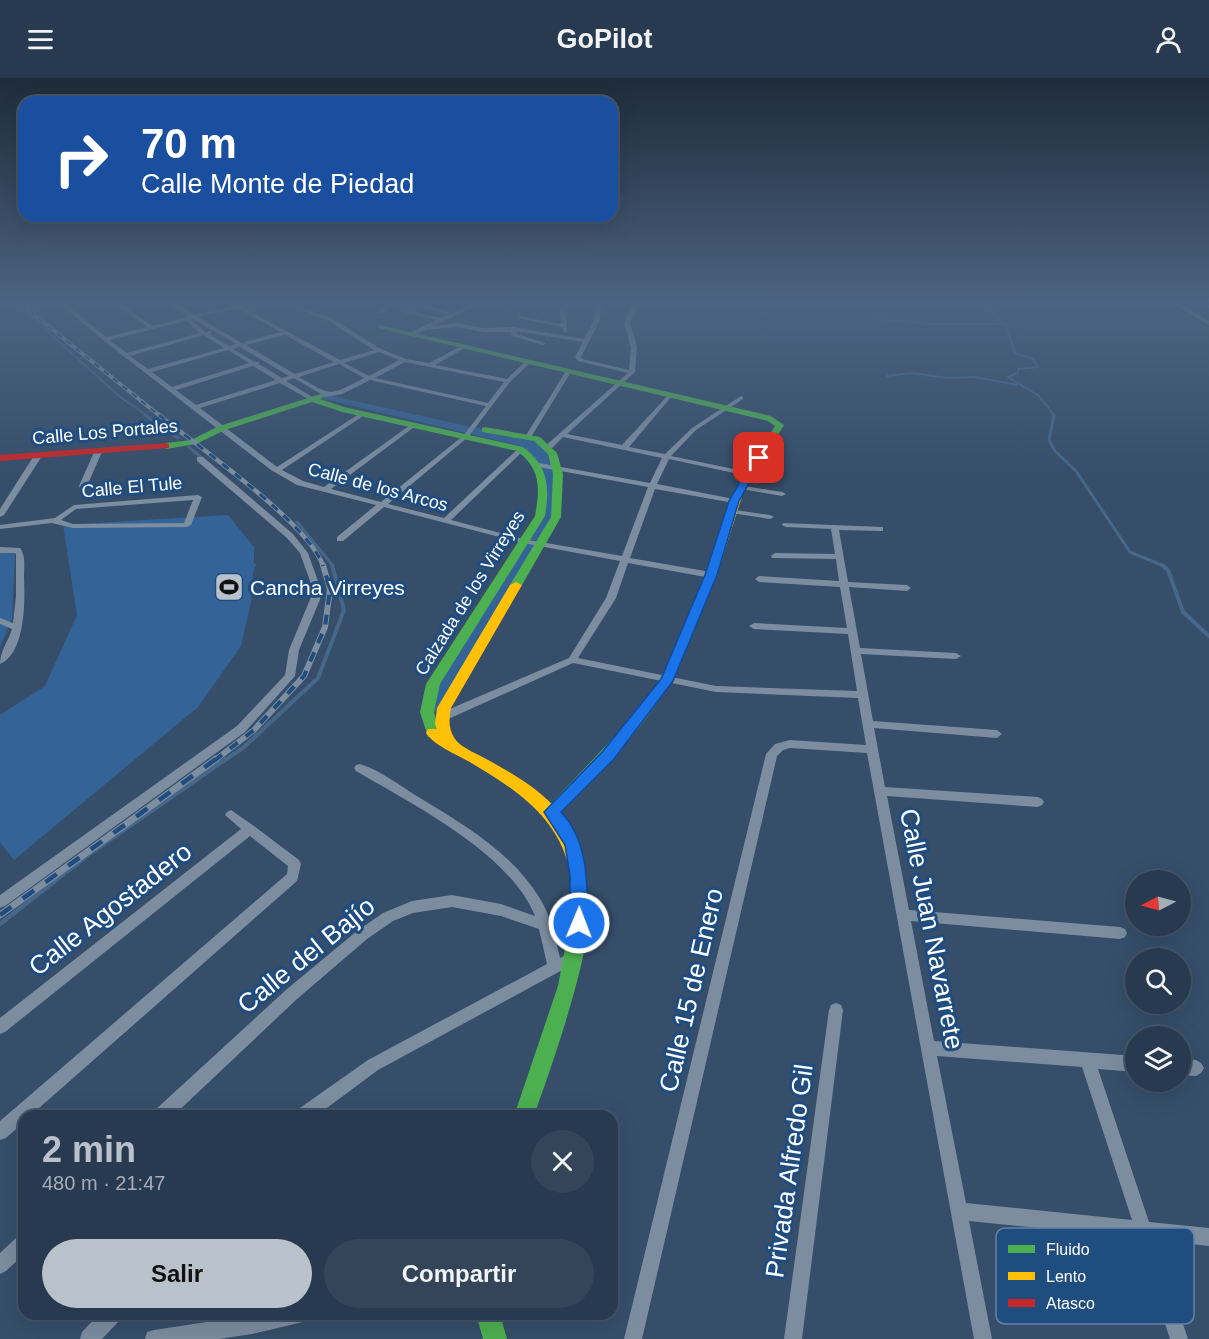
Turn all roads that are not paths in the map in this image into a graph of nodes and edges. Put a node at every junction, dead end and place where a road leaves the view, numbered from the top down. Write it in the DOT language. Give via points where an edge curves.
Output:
graph roads {
  1 [pos="131,359"];
  2 [pos="192,359"];
  3 [pos="245,359"];
  4 [pos="262,359"];
  5 [pos="331,359"];
  6 [pos="355,359"];
  7 [pos="441,359"];
  8 [pos="514,359"];
  9 [pos="580,359"];
  10 [pos="633,359"];
  11 [pos="404,360"];
  12 [pos="265,361"];
  13 [pos="528,362"];
  14 [pos="254,364"];
  15 [pos="340,364"];
  16 [pos="430,365"];
  17 [pos="147,371"];
  18 [pos="568,372"];
  19 [pos="632,372"];
  20 [pos="294,378"];
  21 [pos="368,378"];
  22 [pos="282,381"];
  23 [pos="508,381"];
  24 [pos="621,383"];
  25 [pos="171,389"];
  26 [pos="670,395"];
  27 [pos="326,398"];
  28 [pos="741,398"];
  29 [pos="490,405"];
  30 [pos="195,407"];
  31 [pos="728,408"];
  32 [pos="364,413"];
  33 [pos="415,424"];
  34 [pos="220,432"];
  35 [pos="470,432"];
  36 [pos="563,435"];
  37 [pos="524,443"];
  38 [pos="547,448"];
  39 [pos="624,448"];
  40 [pos="98,452"];
  41 [pos="38,456"];
  42 [pos="668,456"];
  43 [pos="0,458"];
  44 [pos="200,459"];
  45 [pos="539,465"];
  46 [pos="556,466"];
  47 [pos="277,470"];
  48 [pos="748,474"];
  49 [pos="83,486"];
  50 [pos="652,486"];
  51 [pos="741,487"];
  52 [pos="325,490"];
  53 [pos="782,494"];
  54 [pos="382,504"];
  55 [pos="732,506"];
  56 [pos="0,515"];
  57 [pos="770,517"];
  58 [pos="54,521"];
  59 [pos="444,521"];
  60 [pos="786,525"];
  61 [pos="0,526"];
  62 [pos="836,528"];
  63 [pos="880,529"];
  64 [pos="340,540"];
  65 [pos="523,541"];
  66 [pos="538,544"];
  67 [pos="0,550"];
  68 [pos="775,556"];
  69 [pos="840,557"];
  70 [pos="626,561"];
  71 [pos="711,575"];
  72 [pos="759,579"];
  73 [pos="844,585"];
  74 [pos="907,588"];
  75 [pos="0,621"];
  76 [pos="754,626"];
  77 [pos="17,628"];
  78 [pos="852,631"];
  79 [pos="855,651"];
  80 [pos="956,656"];
  81 [pos="572,660"];
  82 [pos="0,661"];
  83 [pos="667,681"];
  84 [pos="863,695"];
  85 [pos="442,717"];
  86 [pos="868,724"];
  87 [pos="997,734"];
  88 [pos="450,744"];
  89 [pos="872,749"];
  90 [pos="360,768"];
  91 [pos="881,791"];
  92 [pos="1038,802"];
  93 [pos="552,812"];
  94 [pos="231,815"];
  95 [pos="250,829"];
  96 [pos="0,902"];
  97 [pos="905,915"];
  98 [pos="545,925"];
  99 [pos="1120,933"];
  100 [pos="574,957"];
  101 [pos="555,967"];
  102 [pos="836,1010"];
  103 [pos="0,1027"];
  104 [pos="930,1048"];
  105 [pos="1088,1061"];
  106 [pos="1125,1063"];
  107 [pos="25,1110"];
  108 [pos="167,1110"];
  109 [pos="311,1110"];
  110 [pos="526,1110"];
  111 [pos="18,1116"];
  112 [pos="0,1132"];
  113 [pos="958,1211"];
  114 [pos="1122,1228"];
  115 [pos="1140,1228"];
  116 [pos="1194,1235"];
  117 [pos="1209,1237"];
  118 [pos="18,1248"];
  119 [pos="0,1264"];
  120 [pos="106,1320"];
  121 [pos="273,1320"];
  122 [pos="490,1320"];
  123 [pos="1174,1324"];
  124 [pos="89,1339"];
  125 [pos="154,1339"];
  126 [pos="495,1339"];
  127 [pos="633,1339"];
  128 [pos="793,1339"];
  129 [pos="983,1339"];
  130 [pos="1179,1339"];
  1 -- 17 [label="street, Calle de los Arcos"];
  2 -- 17 [label="street"];
  3 -- 14 [label="street"];
  4 -- 12 [label="street"];
  5 -- 15 [label="street"];
  6 -- 15 [label="street"];
  7 -- 16 [label="street"];
  8 -- 13 [label="street"];
  9 -- 19 [label="street"];
  10 -- 19 [label="street"];
  11 -- 16 [label="street"];
  11 -- 21 [label="street, Calle Los Portales"];
  12 -- 14 [label="street"];
  12 -- 20 [label="street"];
  13 -- 18 [label="street"];
  13 -- 23 [label="street"];
  14 -- 22 [label="street"];
  14 -- 25 [label="street"];
  15 -- 20 [label="street"];
  15 -- 21 [label="street"];
  16 -- 23 [label="street"];
  17 -- 25 [label="street, Calle de los Arcos"];
  18 -- 24 [label="street"];
  18 -- 37 [label="street"];
  19 -- 24 [label="street"];
  20 -- 22 [label="street"];
  20 -- 27 [label="street"];
  21 -- 27 [label="street, Calle Los Portales"];
  21 -- 29 [label="street"];
  22 -- 27 [label="street"];
  22 -- 30 [label="street"];
  23 -- 29 [label="street"];
  24 -- 26 [label="street"];
  24 -- 36 [label="street"];
  25 -- 30 [label="street, Calle de los Arcos"];
  26 -- 31 [label="street"];
  26 -- 39 [label="street"];
  27 -- 32 [label="street"];
  27 -- 34 [label="street, Calle Los Portales"];
  27 -- 35 [label="street"];
  28 -- 31 [label="street"];
  29 -- 35 [label="street"];
  30 -- 34 [label="street, Calle de los Arcos"];
  31 -- 42 [label="street" via="694,429"];
  31 -- 48 [label="street" via="780,425"];
  32 -- 33 [label="street"];
  32 -- 47 [label="street"];
  33 -- 35 [label="street"];
  33 -- 52 [label="street"];
  34 -- 40 [label="street, Calle Los Portales" via="170,446"];
  34 -- 47 [label="street, Calle de los Arcos"];
  35 -- 37 [label="street"];
  35 -- 54 [label="street"];
  36 -- 38 [label="street"];
  36 -- 39 [label="street"];
  37 -- 38 [label="street" via="538,440"];
  37 -- 45 [label="street"];
  37 -- 59 [label="street"];
  38 -- 46 [label="street, Calzada de los Virreyes"];
  39 -- 42 [label="street"];
  40 -- 41 [label="street, Calle Los Portales"];
  40 -- 49 [label="street"];
  41 -- 43 [label="street, Calle Los Portales"];
  41 -- 56 [label="street"];
  42 -- 48 [label="street"];
  42 -- 50 [label="street"];
  44 -- 96 [label="street" via="290,536 303,553 316,597 294,650 290,676 241,729"];
  45 -- 46 [label="street"];
  45 -- 65 [label="street, Calzada de los Virreyes" via="546,490 540,516"];
  46 -- 50 [label="street"];
  46 -- 66 [label="street, Calzada de los Virreyes" via="560,488 557,510"];
  47 -- 52 [label="street, Calle de los Arcos" via="300,483"];
  48 -- 51 [label="street"];
  50 -- 55 [label="street"];
  50 -- 70 [label="street"];
  51 -- 53 [label="street"];
  51 -- 55 [label="street"];
  52 -- 54 [label="street, Calle de los Arcos"];
  54 -- 59 [label="street, Calle de los Arcos"];
  54 -- 64 [label="street"];
  55 -- 57 [label="street"];
  55 -- 71 [label="street"];
  58 -- 58 [label="street, Calle El Tule" via="73,526 187,525 198,497 74,507"];
  58 -- 61 [label="street, Calle El Tule"];
  59 -- 65 [label="street, Calle de los Arcos"];
  60 -- 62 [label="street"];
  62 -- 63 [label="street"];
  62 -- 69 [label="street, Calle Juan Navarrete"];
  65 -- 66 [label="street, Calle de los Arcos"];
  65 -- 88 [label="street, Calzada de los Virreyes" via="436,677 429,695 429,725 433,733"];
  66 -- 70 [label="street, Calle de los Arcos"];
  66 -- 85 [label="street, Calzada de los Virreyes"];
  67 -- 77 [label="street" via="19,552"];
  68 -- 69 [label="street"];
  69 -- 73 [label="street, Calle Juan Navarrete"];
  70 -- 71 [label="street, Calle de los Arcos"];
  70 -- 81 [label="street" via="601,617"];
  71 -- 83 [label="street"];
  72 -- 73 [label="street"];
  73 -- 74 [label="street"];
  73 -- 78 [label="street, Calle Juan Navarrete"];
  75 -- 77 [label="street"];
  76 -- 78 [label="street"];
  77 -- 82 [label="street"];
  78 -- 79 [label="street, Calle Juan Navarrete"];
  79 -- 80 [label="street"];
  79 -- 84 [label="street, Calle Juan Navarrete"];
  81 -- 83 [label="street"];
  81 -- 85 [label="street"];
  83 -- 84 [label="street" via="716,689"];
  83 -- 93 [label="street" via="608,755"];
  84 -- 86 [label="street, Calle Juan Navarrete"];
  85 -- 88 [label="street"];
  86 -- 87 [label="street"];
  86 -- 89 [label="street, Calle Juan Navarrete"];
  88 -- 93 [label="street, Calzada de los Virreyes"];
  89 -- 91 [label="street, Calle Juan Navarrete"];
  89 -- 127 [label="street, Calle 15 de Enero" via="790,744 772,754"];
  90 -- 98 [label="street" via="451,824 496,858 533,898"];
  91 -- 92 [label="street"];
  91 -- 97 [label="street, Calle Juan Navarrete"];
  93 -- 100 [label="street, Calzada de los Virreyes" via="568,834 579,876"];
  94 -- 95 [label="street"];
  95 -- 103 [label="street, Calle Agostadero"];
  95 -- 107 [label="street" via="295,864 293,877"];
  97 -- 99 [label="street"];
  97 -- 104 [label="street, Calle Juan Navarrete"];
  98 -- 101 [label="street"];
  98 -- 108 [label="street, Calle del Bajío" via="501,910 452,901 412,907 388,917 292,994"];
  100 -- 101 [label="street"];
  100 -- 110 [label="street, Calzada de los Virreyes"];
  101 -- 109 [label="street" via="373,1065"];
  102 -- 128 [label="street, Privada Alfredo Gil"];
  104 -- 105 [label="street"];
  104 -- 113 [label="street, Calle Juan Navarrete"];
  105 -- 106 [label="street"];
  105 -- 115 [label="street"];
  111 -- 112 [label="street"];
  113 -- 114 [label="street"];
  113 -- 129 [label="street, Calle Juan Navarrete"];
  116 -- 117 [label="street"];
  118 -- 119 [label="street"];
  120 -- 124 [label="street"];
  121 -- 125 [label="street"];
  122 -- 126 [label="street"];
  123 -- 130 [label="street"];
}
